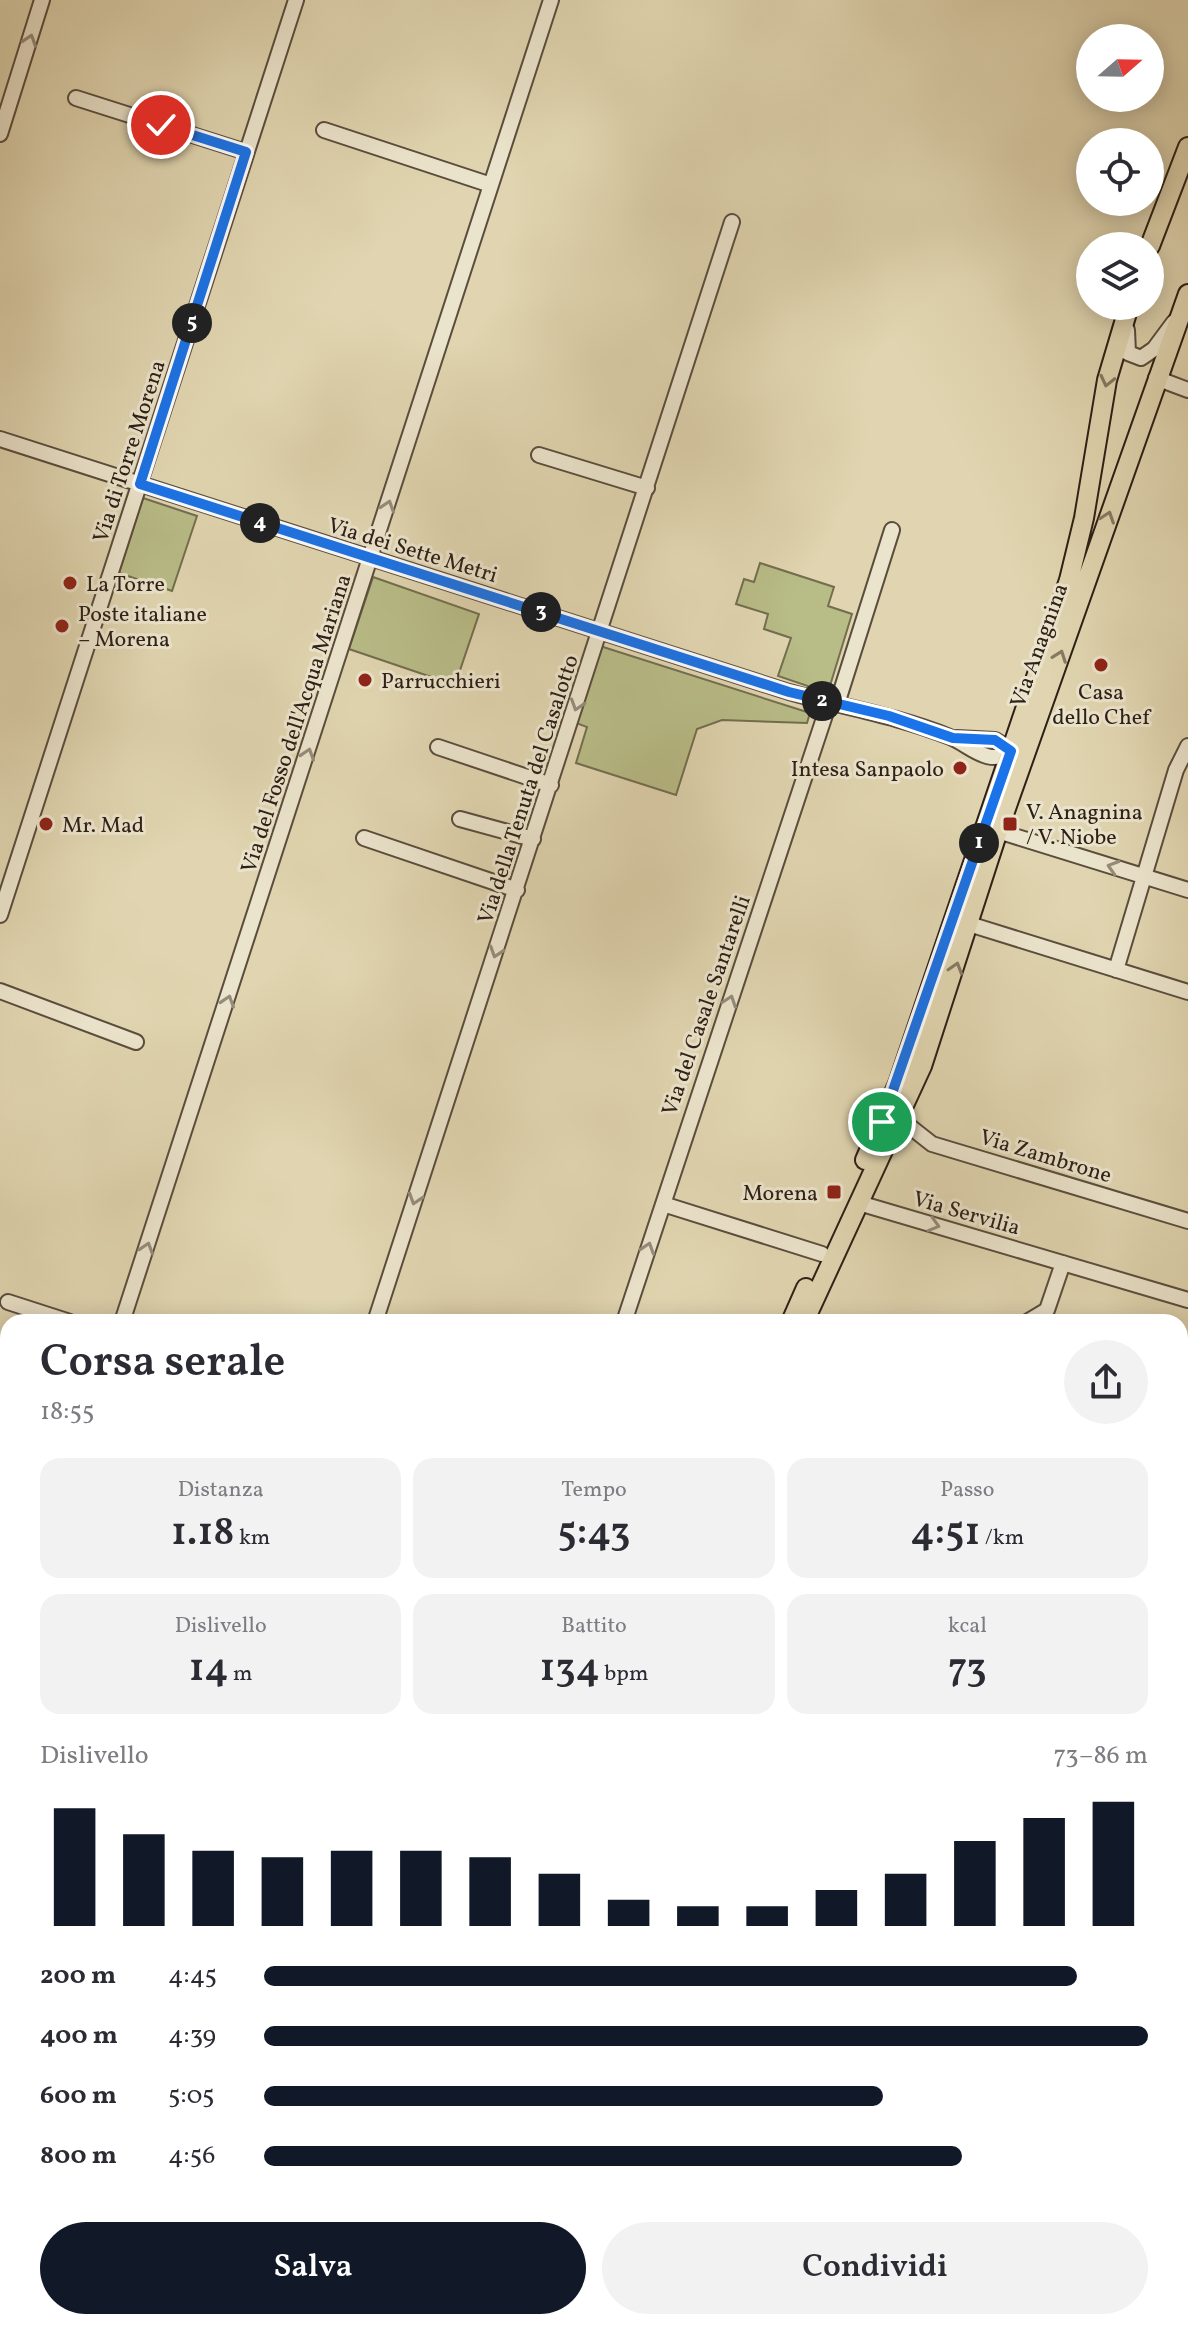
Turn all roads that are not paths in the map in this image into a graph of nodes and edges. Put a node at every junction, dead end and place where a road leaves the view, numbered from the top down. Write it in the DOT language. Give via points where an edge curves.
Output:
graph roads {
  1 [pos="42,0"];
  2 [pos="296,0"];
  3 [pos="551,0"];
  4 [pos="76,98"];
  5 [pos="324,130"];
  6 [pos="0,134"];
  7 [pos="1188,147"];
  8 [pos="246,152"];
  9 [pos="491,185"];
  10 [pos="732,222"];
  11 [pos="1155,232"];
  12 [pos="1185,302"];
  13 [pos="1126,320"];
  14 [pos="1129,320"];
  15 [pos="1156,378"];
  16 [pos="1188,390"];
  17 [pos="0,439"];
  18 [pos="539,455"];
  19 [pos="140,484"];
  20 [pos="647,488"];
  21 [pos="892,530"];
  22 [pos="372,559"];
  23 [pos="601,631"];
  24 [pos="833,703"];
  25 [pos="1188,746"];
  26 [pos="438,747"];
  27 [pos="1018,754"];
  28 [pos="551,785"];
  29 [pos="460,819"];
  30 [pos="998,831"];
  31 [pos="364,838"];
  32 [pos="533,839"];
  33 [pos="1144,877"];
  34 [pos="517,890"];
  35 [pos="1188,890"];
  36 [pos="0,915"];
  37 [pos="969,924"];
  38 [pos="1116,970"];
  39 [pos="0,991"];
  40 [pos="1188,992"];
  41 [pos="922,1009"];
  42 [pos="938,1021"];
  43 [pos="136,1042"];
  44 [pos="899,1118"];
  45 [pos="859,1203"];
  46 [pos="663,1204"];
  47 [pos="1188,1221"];
  48 [pos="822,1254"];
  49 [pos="1063,1263"];
  50 [pos="1188,1300"];
  51 [pos="8,1302"];
  52 [pos="45,1314"];
  53 [pos="125,1314"];
  54 [pos="378,1314"];
  55 [pos="627,1314"];
  56 [pos="795,1314"];
  57 [pos="808,1314"];
  58 [pos="1040,1314"];
  6 -- 1 [label="street, one-way"];
  2 -- 8 [label="street, Via di Torre Morena"];
  3 -- 9 [label="street, Via del Fosso dell'Acqua Mariana"];
  4 -- 8 [label="street"];
  5 -- 9 [label="street"];
  7 -- 11 [label="main road"];
  8 -- 19 [label="street, Via di Torre Morena"];
  22 -- 9 [label="street, Via del Fosso dell'Acqua Mariana, one-way"];
  10 -- 20 [label="street, Via della Tenuta del Casalotto"];
  12 -- 14 [label="street" via="1152,352 1136,358 1126,344"];
  12 -- 15 [label="main road, Via Anagnina"];
  13 -- 27 [label="main road, Via Anagnina, one-way" via="1107,380 1080,540"];
  15 -- 16 [label="street"];
  27 -- 15 [label="main road, Via Anagnina, one-way"];
  17 -- 19 [label="street, Via dei Sette Metri"];
  18 -- 20 [label="street"];
  19 -- 22 [label="street, Via dei Sette Metri"];
  19 -- 36 [label="street, Via di Torre Morena"];
  20 -- 23 [label="street, Via della Tenuta del Casalotto"];
  21 -- 24 [label="street, Via del Casale Santarelli"];
  22 -- 23 [label="street, Via dei Sette Metri"];
  53 -- 22 [label="street, Via del Fosso dell'Acqua Mariana, one-way"];
  23 -- 24 [label="street, Via dei Sette Metri"];
  23 -- 28 [label="street, Via della Tenuta del Casalotto, one-way"];
  24 -- 27 [label="street, Via dei Sette Metri" via="953,738 989,758"];
  46 -- 24 [label="street, Via del Casale Santarelli, one-way"];
  25 -- 33 [label="street"];
  26 -- 28 [label="street"];
  27 -- 30 [label="main road, Via Anagnina"];
  27 -- 41 [label="main road, Via Anagnina"];
  28 -- 32 [label="street, Via della Tenuta del Casalotto"];
  29 -- 32 [label="street"];
  33 -- 30 [label="street, one-way"];
  30 -- 37 [label="main road, Via Anagnina"];
  31 -- 34 [label="street"];
  32 -- 34 [label="street, Via della Tenuta del Casalotto"];
  33 -- 35 [label="street"];
  33 -- 38 [label="street"];
  34 -- 54 [label="street, Via della Tenuta del Casalotto, one-way"];
  37 -- 38 [label="street"];
  42 -- 37 [label="main road, Via Anagnina, one-way"];
  38 -- 40 [label="street"];
  39 -- 43 [label="street"];
  41 -- 42 [label="street"];
  41 -- 48 [label="main road, Via Anagnina" via="886,1113"];
  42 -- 44 [label="main road, Via Anagnina"];
  44 -- 45 [label="main road, Via Anagnina"];
  44 -- 47 [label="street, Via Zambrone" via="932,1144"];
  45 -- 49 [label="street, Via Servilia, one-way"];
  45 -- 57 [label="main road, Via Anagnina"];
  46 -- 48 [label="street"];
  55 -- 46 [label="street, Via del Casale Santarelli, one-way"];
  48 -- 56 [label="main road, Via Anagnina"];
  49 -- 50 [label="street, Via Servilia"];
  49 -- 58 [label="street" via="1047,1310"];
  51 -- 52 [label="street"];
}
